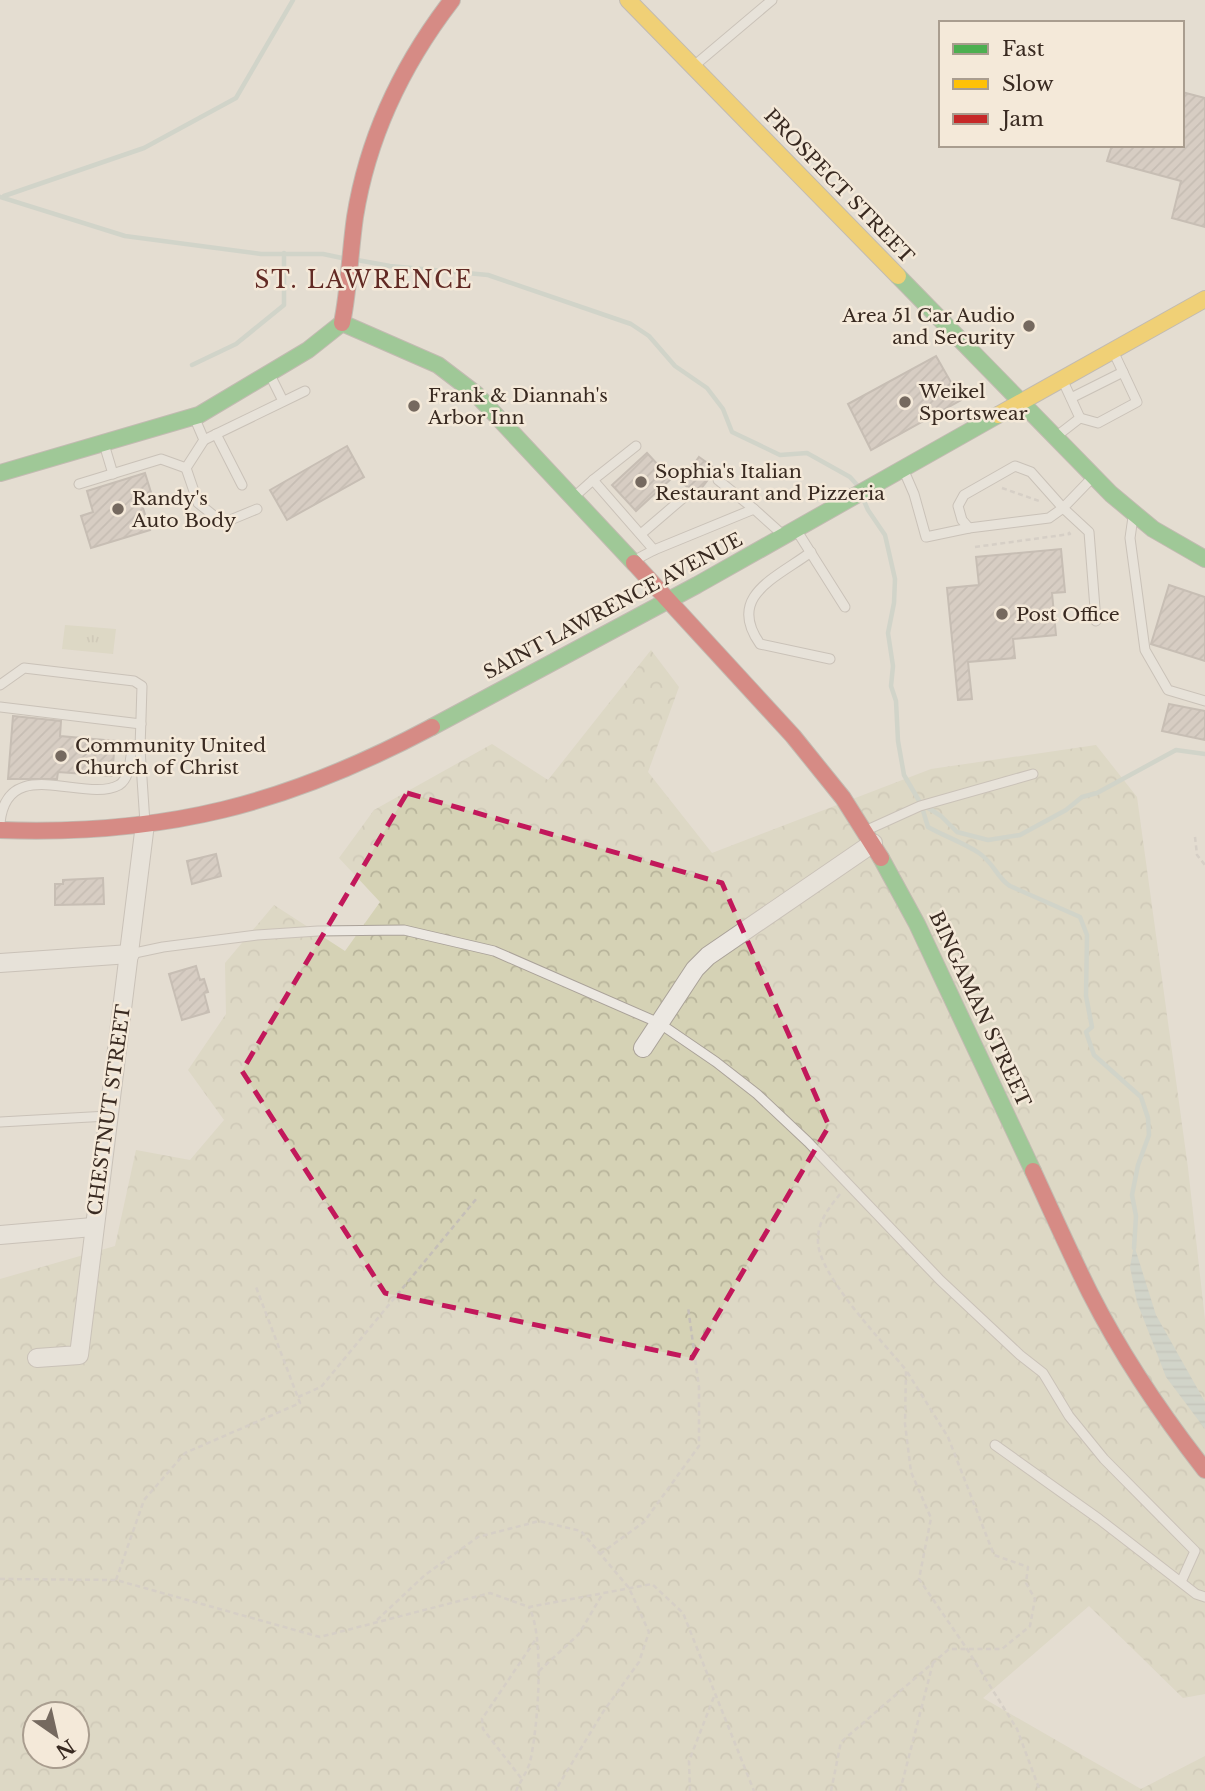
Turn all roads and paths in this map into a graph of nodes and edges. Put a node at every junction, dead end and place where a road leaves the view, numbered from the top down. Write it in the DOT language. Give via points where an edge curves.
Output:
graph roads {
  1 [pos="452,0"];
  2 [pos="772,0"];
  3 [pos="637,3"];
  4 [pos="693,66"];
  5 [pos="1205,299"];
  6 [pos="342,323"];
  7 [pos="1112,350"];
  8 [pos="1123,372"];
  9 [pos="269,374"];
  10 [pos="1061,378"];
  11 [pos="305,391"];
  12 [pos="1071,398"];
  13 [pos="283,401"];
  14 [pos="1020,401"];
  15 [pos="194,416"];
  16 [pos="1080,418"];
  17 [pos="216,434"];
  18 [pos="1055,437"];
  19 [pos="204,440"];
  20 [pos="104,442"];
  21 [pos="636,446"];
  22 [pos="186,468"];
  23 [pos="903,470"];
  24 [pos="0,473"];
  25 [pos="113,474"];
  26 [pos="1094,476"];
  27 [pos="593,480"];
  28 [pos="718,480"];
  29 [pos="79,484"];
  30 [pos="242,485"];
  31 [pos="573,498"];
  32 [pos="683,498"];
  33 [pos="1063,508"];
  34 [pos="257,509"];
  35 [pos="754,509"];
  36 [pos="1133,514"];
  37 [pos="969,528"];
  38 [pos="790,533"];
  39 [pos="641,534"];
  40 [pos="654,550"];
  41 [pos="811,552"];
  42 [pos="1205,558"];
  43 [pos="632,562"];
  44 [pos="668,601"];
  45 [pos="845,607"];
  46 [pos="1096,621"];
  47 [pos="830,659"];
  48 [pos="0,685"];
  49 [pos="1205,701"];
  50 [pos="0,706"];
  51 [pos="141,724"];
  52 [pos="141,749"];
  53 [pos="1033,774"];
  54 [pos="0,823"];
  55 [pos="145,824"];
  56 [pos="0,830"];
  57 [pos="869,837"];
  58 [pos="1195,837"];
  59 [pos="1205,865"];
  60 [pos="130,954"];
  61 [pos="0,963"];
  62 [pos="659,1023"];
  63 [pos="643,1048"];
  64 [pos="108,1116"];
  65 [pos="0,1122"];
  66 [pos="848,1184"];
  67 [pos="477,1198"];
  68 [pos="93,1227"];
  69 [pos="0,1235"];
  70 [pos="256,1287"];
  71 [pos="688,1307"];
  72 [pos="37,1358"];
  73 [pos="906,1370"];
  74 [pos="298,1397"];
  75 [pos="995,1445"];
  76 [pos="1205,1470"];
  77 [pos="600,1554"];
  78 [pos="0,1578"];
  79 [pos="116,1580"];
  80 [pos="1181,1582"];
  81 [pos="629,1588"];
  82 [pos="603,1593"];
  83 [pos="1205,1597"];
  84 [pos="529,1607"];
  85 [pos="374,1623"];
  86 [pos="537,1639"];
  87 [pos="967,1649"];
  88 [pos="933,1663"];
  89 [pos="539,1672"];
  90 [pos="715,1694"];
  91 [pos="522,1779"];
  92 [pos="516,1791"];
  93 [pos="555,1791"];
  94 [pos="690,1791"];
  95 [pos="754,1791"];
  96 [pos="831,1791"];
  97 [pos="900,1791"];
  98 [pos="1040,1791"];
  1 -- 6 [label="street" via="408,60 381,117 362,178"];
  2 -- 4 [label="lane"];
  3 -- 4 [label="street, PROSPECT STREET"];
  4 -- 14 [label="street, PROSPECT STREET"];
  5 -- 7 [label="street, SAINT LAWRENCE AVENUE"];
  6 -- 9 [label="street"];
  6 -- 31 [label="street, BINGAMAN STREET" via="454,376"];
  7 -- 8 [label="lane"];
  7 -- 10 [label="street, SAINT LAWRENCE AVENUE"];
  8 -- 12 [label="lane"];
  8 -- 16 [label="lane" via="1137,402 1098,423"];
  9 -- 13 [label="lane"];
  9 -- 15 [label="street"];
  10 -- 12 [label="lane"];
  10 -- 14 [label="street, SAINT LAWRENCE AVENUE"];
  11 -- 13 [label="lane"];
  12 -- 16 [label="lane"];
  13 -- 17 [label="lane"];
  14 -- 18 [label="street, PROSPECT STREET"];
  14 -- 23 [label="street, SAINT LAWRENCE AVENUE"];
  15 -- 19 [label="lane"];
  15 -- 20 [label="street"];
  16 -- 18 [label="lane"];
  17 -- 19 [label="lane"];
  17 -- 30 [label="lane"];
  18 -- 26 [label="street, PROSPECT STREET"];
  19 -- 22 [label="lane"];
  20 -- 24 [label="street"];
  20 -- 25 [label="lane"];
  21 -- 27 [label="lane"];
  22 -- 25 [label="lane" via="162,459"];
  22 -- 34 [label="lane" via="198,503 223,523"];
  23 -- 37 [label="lane" via="926,537"];
  23 -- 38 [label="street, SAINT LAWRENCE AVENUE"];
  25 -- 29 [label="lane"];
  26 -- 33 [label="lane"];
  26 -- 36 [label="street, PROSPECT STREET"];
  27 -- 31 [label="lane"];
  27 -- 39 [label="lane"];
  28 -- 35 [label="lane"];
  31 -- 43 [label="street, BINGAMAN STREET"];
  32 -- 39 [label="lane"];
  33 -- 37 [label="lane" via="1049,518"];
  33 -- 37 [label="lane" via="1031,472 1015,466 964,495 958,506"];
  33 -- 46 [label="lane" via="1088,532"];
  35 -- 38 [label="lane"];
  35 -- 40 [label="lane"];
  36 -- 42 [label="street, PROSPECT STREET"];
  36 -- 49 [label="lane" via="1130,538 1145,650 1168,690"];
  38 -- 41 [label="lane"];
  38 -- 44 [label="street, SAINT LAWRENCE AVENUE"];
  39 -- 40 [label="lane"];
  40 -- 43 [label="lane"];
  41 -- 45 [label="lane"];
  41 -- 47 [label="lane" via="750,601 749,628 760,644"];
  43 -- 44 [label="street, BINGAMAN STREET"];
  44 -- 55 [label="street, SAINT LAWRENCE AVENUE" via="340,772 249,805"];
  44 -- 57 [label="street, BINGAMAN STREET" via="793,736"];
  48 -- 51 [label="lane" via="24,668 134,681 142,685"];
  50 -- 51 [label="lane"];
  51 -- 52 [label="lane"];
  52 -- 54 [label="lane" via="132,750 127,778 119,785 24,788 5,799"];
  52 -- 55 [label="lane"];
  53 -- 57 [label="lane" via="929,803"];
  55 -- 56 [label="street, SAINT LAWRENCE AVENUE" via="100,830"];
  55 -- 60 [label="street, CHESTNUT STREET"];
  57 -- 62 [label="street" via="708,956"];
  57 -- 76 [label="street, BINGAMAN STREET" via="917,924 1090,1293 1143,1386"];
  58 -- 59 [label="path" via="1197,855"];
  60 -- 61 [label="street"];
  60 -- 62 [label="lane" via="257,935 404,930 494,951"];
  60 -- 64 [label="street, CHESTNUT STREET"];
  62 -- 63 [label="street"];
  62 -- 66 [label="lane" via="757,1094"];
  64 -- 65 [label="lane"];
  64 -- 68 [label="street, CHESTNUT STREET"];
  66 -- 73 [label="path" via="822,1218 817,1243 832,1281"];
  66 -- 80 [label="lane" via="940,1280 1043,1373 1069,1416 1104,1458 1195,1551"];
  67 -- 74 [label="path" via="321,1387"];
  68 -- 69 [label="street"];
  68 -- 72 [label="street, CHESTNUT STREET" via="79,1355"];
  70 -- 74 [label="path"];
  71 -- 77 [label="path" via="699,1387 699,1446 645,1522"];
  73 -- 87 [label="path" via="905,1424 911,1472 931,1518 919,1579"];
  73 -- 87 [label="path" via="948,1437 994,1555 1028,1567 1026,1583 1035,1599 1030,1626 1002,1649"];
  74 -- 79 [label="path" via="300,1403 185,1452 144,1500"];
  75 -- 80 [label="lane"];
  77 -- 81 [label="path"];
  77 -- 85 [label="path" via="581,1531 539,1521 478,1537 425,1575"];
  78 -- 79 [label="path"];
  79 -- 85 [label="path" via="320,1637"];
  80 -- 83 [label="lane"];
  81 -- 82 [label="path"];
  81 -- 90 [label="path" via="652,1584 683,1613"];
  81 -- 93 [label="path" via="649,1632 639,1662"];
  82 -- 84 [label="path"];
  82 -- 89 [label="path" via="579,1634"];
  84 -- 85 [label="path" via="490,1592"];
  84 -- 86 [label="path"];
  86 -- 89 [label="path"];
  86 -- 91 [label="path" via="482,1719 483,1729"];
  87 -- 88 [label="path" via="949,1649"];
  87 -- 98 [label="path" via="1017,1729"];
  88 -- 96 [label="path" via="841,1742"];
  88 -- 97 [label="path"];
  89 -- 91 [label="path" via="530,1763"];
  90 -- 94 [label="path" via="690,1760"];
  90 -- 95 [label="path"];
  91 -- 92 [label="path"];
}
